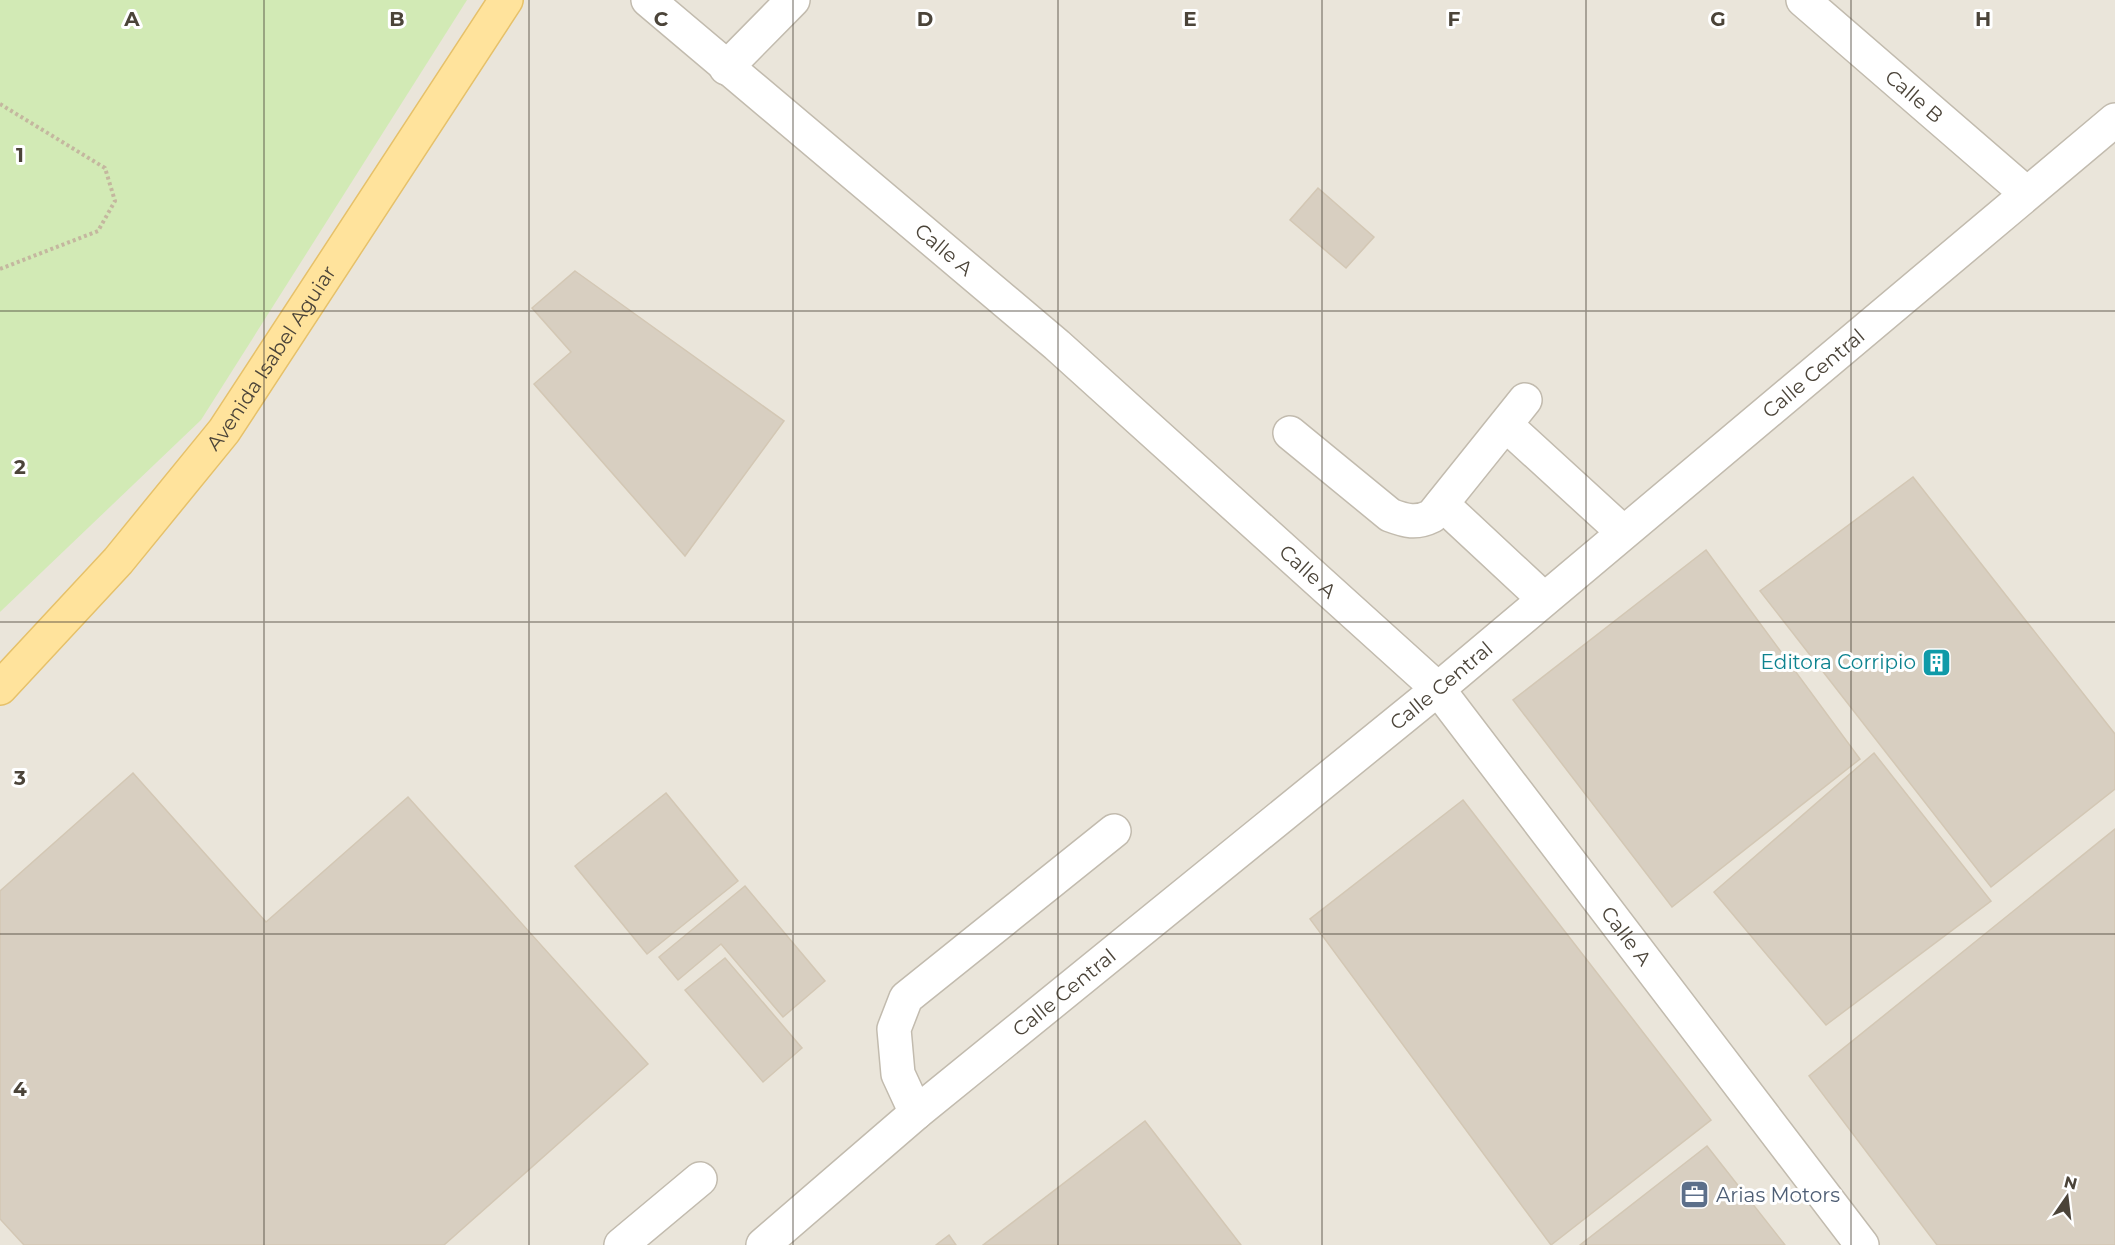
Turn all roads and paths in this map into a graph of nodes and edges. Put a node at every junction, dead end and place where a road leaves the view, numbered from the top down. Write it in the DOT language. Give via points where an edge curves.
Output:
graph roads {
  1 [pos="506,0"];
  2 [pos="648,0"];
  3 [pos="793,0"];
  4 [pos="1803,0"];
  5 [pos="726,68"];
  6 [pos="0,104"];
  7 [pos="2115,120"];
  8 [pos="2026,193"];
  9 [pos="0,269"];
  10 [pos="1290,433"];
  11 [pos="1442,504"];
  12 [pos="1623,532"];
  13 [pos="1544,599"];
  14 [pos="0,688"];
  15 [pos="1438,689"];
  16 [pos="1114,831"];
  17 [pos="916,1113"];
  18 [pos="700,1179"];
  19 [pos="621,1245"];
  20 [pos="763,1245"];
  21 [pos="1862,1245"];
  1 -- 14 [label="main road, Avenida Isabel Aguiar" via="224,431 118,561"];
  2 -- 5 [label="street, Calle A"];
  3 -- 5 [label="street"];
  4 -- 8 [label="street, Calle B"];
  5 -- 15 [label="street, Calle A" via="1057,345"];
  6 -- 9 [label="path" via="105,168 116,201 98,231"];
  7 -- 8 [label="street, Calle Central"];
  8 -- 12 [label="street, Calle Central"];
  10 -- 11 [label="street" via="1390,515 1420,522"];
  11 -- 12 [label="street" via="1515,413"];
  11 -- 13 [label="street"];
  12 -- 13 [label="street, Calle Central"];
  13 -- 15 [label="street, Calle Central"];
  15 -- 17 [label="street, Calle Central"];
  15 -- 21 [label="street, Calle A"];
  16 -- 17 [label="street" via="906,998 894,1029 898,1074"];
  17 -- 20 [label="street, Calle Central"];
  18 -- 19 [label="street"];
}
